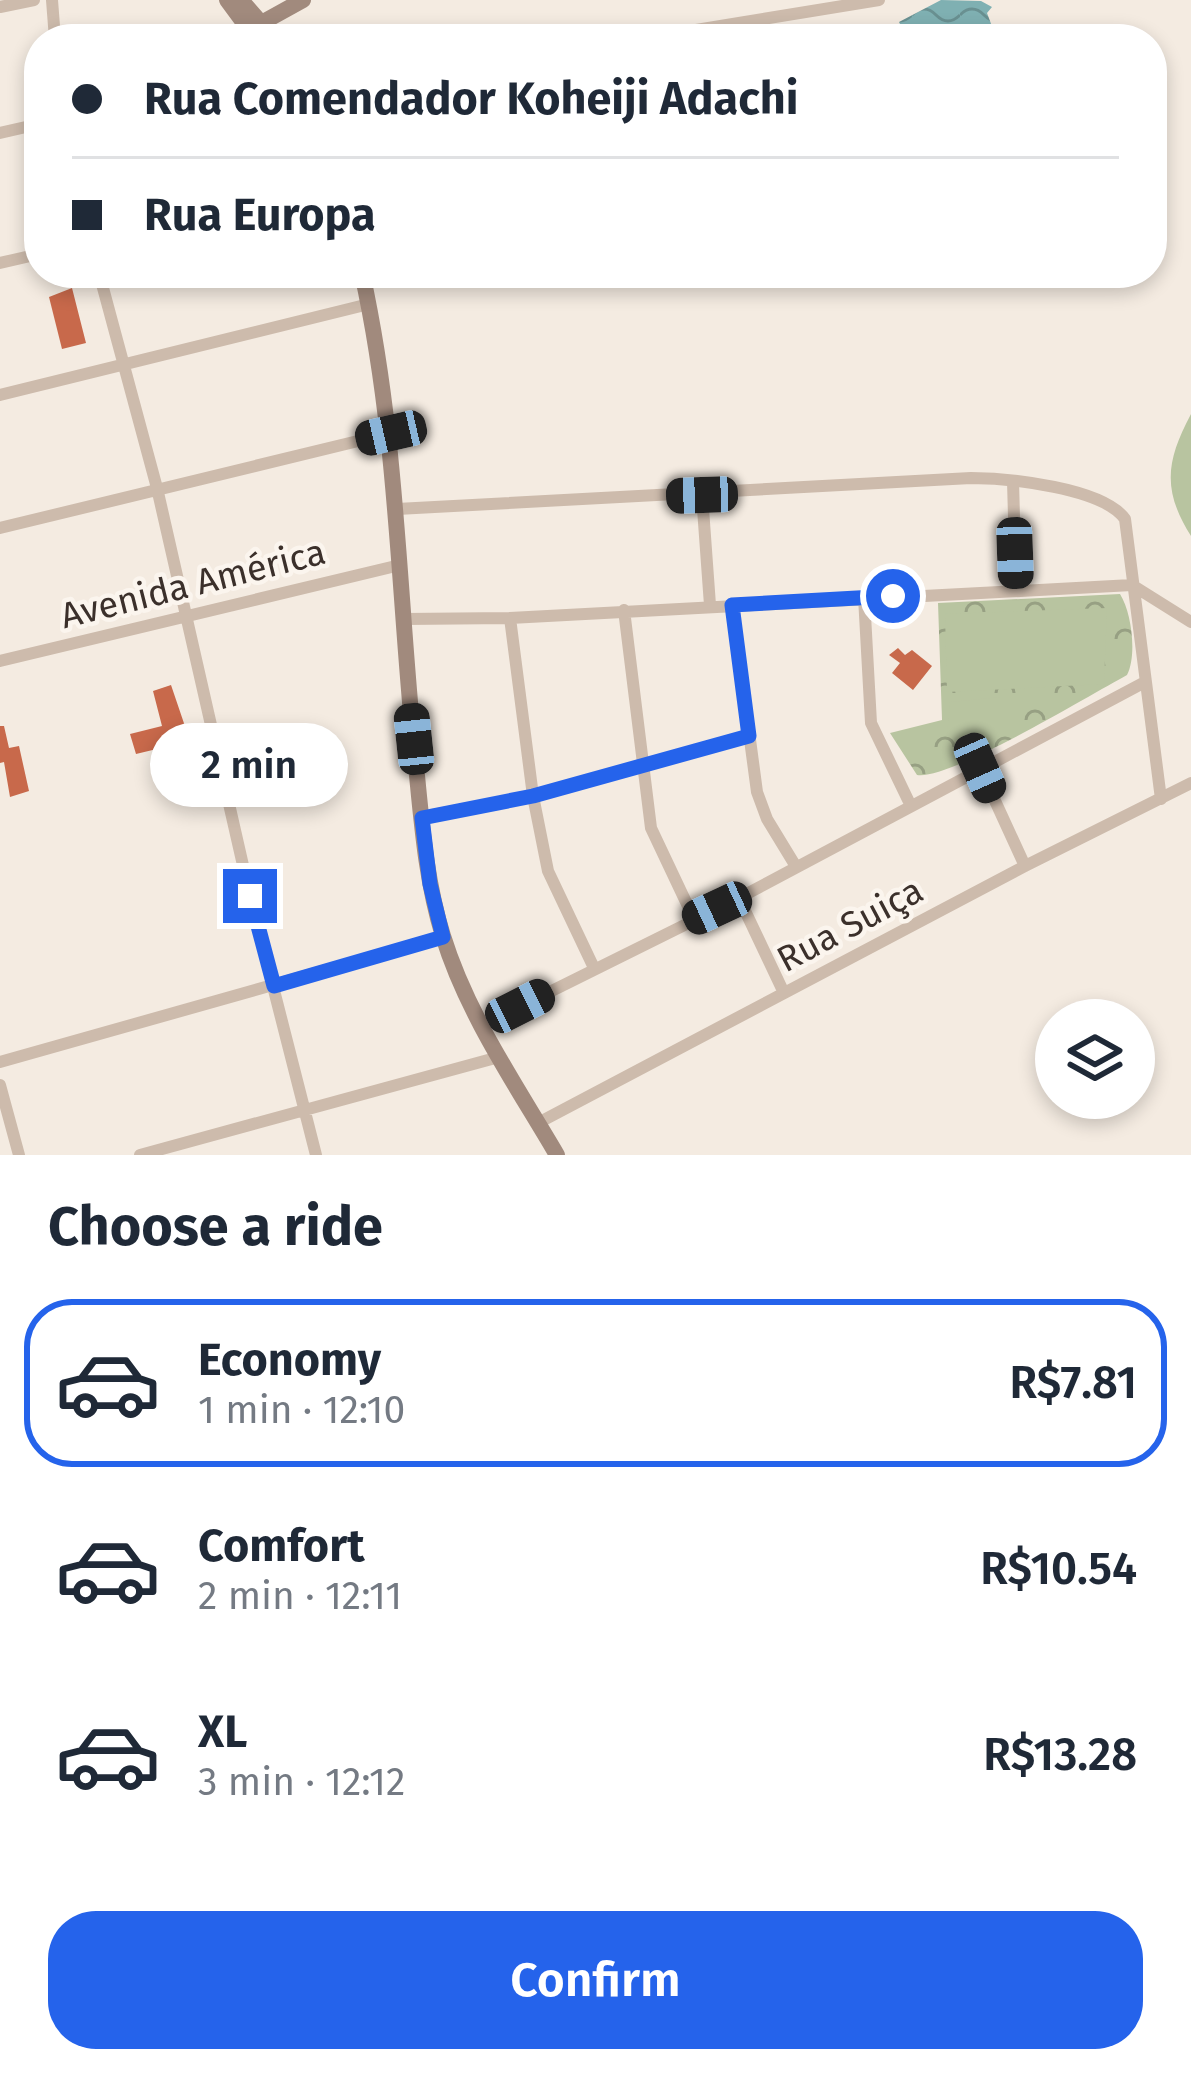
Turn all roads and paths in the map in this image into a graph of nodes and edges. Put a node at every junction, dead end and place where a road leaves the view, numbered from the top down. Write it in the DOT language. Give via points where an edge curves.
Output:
graph roads {
  1 [pos="34,0"];
  2 [pos="303,0"];
  3 [pos="879,0"];
  4 [pos="250,5"];
  5 [pos="0,8"];
  6 [pos="733,24"];
  7 [pos="103,288"];
  8 [pos="365,288"];
  9 [pos="369,304"];
  10 [pos="124,364"];
  11 [pos="0,395"];
  12 [pos="391,433"];
  13 [pos="1013,481"];
  14 [pos="157,488"];
  15 [pos="702,495"];
  16 [pos="398,509"];
  17 [pos="0,527"];
  18 [pos="400,565"];
  19 [pos="1132,586"];
  20 [pos="1016,589"];
  21 [pos="864,597"];
  22 [pos="710,605"];
  23 [pos="732,605"];
  24 [pos="624,610"];
  25 [pos="185,617"];
  26 [pos="511,618"];
  27 [pos="404,619"];
  28 [pos="1191,622"];
  29 [pos="0,661"];
  30 [pos="1144,682"];
  31 [pos="749,736"];
  32 [pos="641,765"];
  33 [pos="980,768"];
  34 [pos="1191,784"];
  35 [pos="533,796"];
  36 [pos="1161,799"];
  37 [pos="910,804"];
  38 [pos="422,818"];
  39 [pos="795,865"];
  40 [pos="1025,866"];
  41 [pos="739,898"];
  42 [pos="694,919"];
  43 [pos="443,937"];
  44 [pos="594,968"];
  45 [pos="274,986"];
  46 [pos="784,993"];
  47 [pos="483,1025"];
  48 [pos="499,1057"];
  49 [pos="0,1062"];
  50 [pos="0,1085"];
  51 [pos="303,1111"];
  52 [pos="538,1123"];
  53 [pos="19,1155"];
  54 [pos="140,1155"];
  55 [pos="316,1155"];
  56 [pos="557,1155"];
  1 -- 5 [label="street"];
  2 -- 4 [label="main road"];
  3 -- 6 [label="street"];
  7 -- 10 [label="street"];
  8 -- 9 [label="main road"];
  9 -- 10 [label="street"];
  9 -- 12 [label="main road"];
  10 -- 11 [label="street"];
  10 -- 14 [label="street"];
  12 -- 14 [label="street"];
  12 -- 16 [label="main road"];
  13 -- 15 [label="street"];
  13 -- 19 [label="street" via="1116,508 1125,519"];
  13 -- 20 [label="street"];
  14 -- 17 [label="street"];
  14 -- 25 [label="street"];
  15 -- 16 [label="street"];
  15 -- 22 [label="street"];
  16 -- 18 [label="main road"];
  18 -- 25 [label="street, Avenida América"];
  18 -- 27 [label="main road"];
  19 -- 20 [label="street"];
  19 -- 28 [label="street"];
  19 -- 30 [label="street"];
  20 -- 21 [label="street"];
  21 -- 23 [label="street"];
  21 -- 37 [label="street" via="871,723"];
  22 -- 23 [label="street"];
  22 -- 24 [label="street"];
  23 -- 31 [label="street"];
  24 -- 26 [label="street"];
  24 -- 32 [label="street"];
  25 -- 29 [label="street, Avenida América"];
  25 -- 45 [label="street"];
  26 -- 27 [label="street"];
  26 -- 35 [label="street"];
  27 -- 38 [label="main road"];
  30 -- 33 [label="street"];
  30 -- 36 [label="street"];
  31 -- 32 [label="street"];
  31 -- 39 [label="street" via="761,805"];
  32 -- 35 [label="street"];
  32 -- 42 [label="street" via="656,843"];
  33 -- 37 [label="street"];
  33 -- 40 [label="street"];
  34 -- 36 [label="street, Rua Suiça"];
  35 -- 38 [label="street"];
  35 -- 44 [label="street" via="553,885"];
  36 -- 40 [label="street, Rua Suiça"];
  37 -- 39 [label="street"];
  38 -- 43 [label="main road"];
  39 -- 41 [label="street"];
  40 -- 46 [label="street, Rua Suiça"];
  41 -- 42 [label="street"];
  41 -- 46 [label="street"];
  42 -- 44 [label="street"];
  43 -- 45 [label="street"];
  43 -- 47 [label="main road"];
  44 -- 47 [label="street"];
  45 -- 49 [label="street"];
  45 -- 51 [label="street"];
  46 -- 52 [label="street, Rua Suiça"];
  47 -- 48 [label="main road"];
  48 -- 51 [label="street"];
  48 -- 52 [label="main road"];
  50 -- 53 [label="street"];
  51 -- 54 [label="street"];
  51 -- 55 [label="street"];
  52 -- 56 [label="main road"];
}
